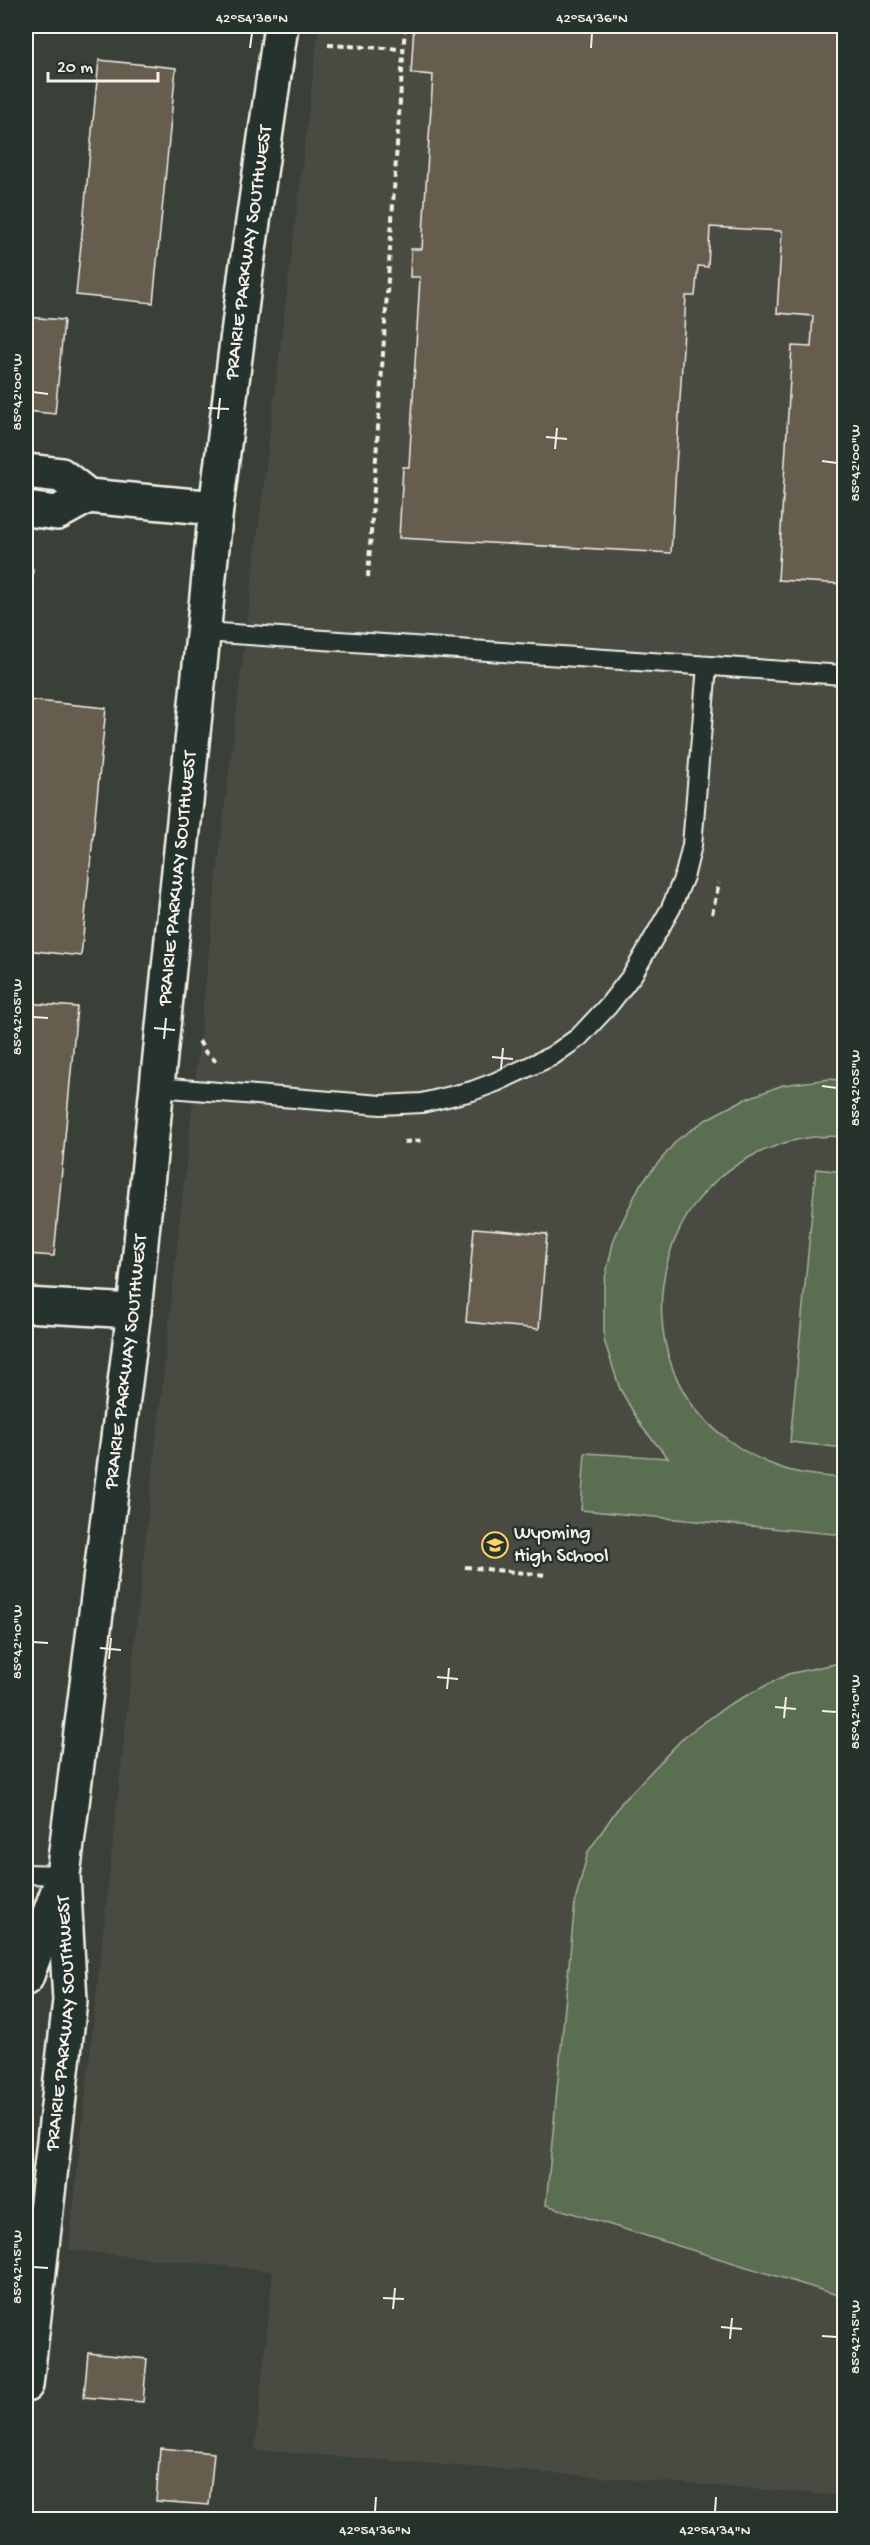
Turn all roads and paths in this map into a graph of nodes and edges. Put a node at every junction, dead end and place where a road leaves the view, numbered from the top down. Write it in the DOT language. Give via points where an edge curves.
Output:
graph roads {
  1 [pos="281,26"];
  2 [pos="405,26"];
  3 [pos="328,45"];
  4 [pos="403,49"];
  5 [pos="26,471"];
  6 [pos="88,496"];
  7 [pos="216,508"];
  8 [pos="26,510"];
  9 [pos="368,577"];
  10 [pos="204,632"];
  11 [pos="707,666"];
  12 [pos="844,675"];
  13 [pos="719,883"];
  14 [pos="712,914"];
  15 [pos="199,1041"];
  16 [pos="220,1064"];
  17 [pos="157,1087"];
  18 [pos="425,1140"];
  19 [pos="404,1142"];
  20 [pos="26,1305"];
  21 [pos="134,1311"];
  22 [pos="465,1568"];
  23 [pos="546,1575"];
  24 [pos="26,1874"];
  25 [pos="63,1875"];
  26 [pos="26,1978"];
  27 [pos="26,2385"];
  1 -- 7 [label="street, PRAIRIE PARKWAY SOUTHWEST"];
  2 -- 4 [label="path"];
  3 -- 4 [label="path"];
  4 -- 9 [label="path"];
  5 -- 6 [label="street" via="61,475"];
  6 -- 7 [label="street"];
  6 -- 8 [label="street" via="57,513"];
  7 -- 10 [label="street, PRAIRIE PARKWAY SOUTHWEST"];
  10 -- 11 [label="lane"];
  10 -- 17 [label="street, PRAIRIE PARKWAY SOUTHWEST"];
  11 -- 12 [label="lane"];
  11 -- 17 [label="lane" via="692,845 683,881 633,974 579,1037 552,1056 496,1082 422,1103 381,1105"];
  13 -- 14 [label="path"];
  15 -- 16 [label="path"];
  17 -- 21 [label="street, PRAIRIE PARKWAY SOUTHWEST"];
  18 -- 19 [label="path"];
  20 -- 21 [label="street"];
  21 -- 25 [label="street, PRAIRIE PARKWAY SOUTHWEST"];
  22 -- 23 [label="path"];
  24 -- 25 [label="lane"];
  25 -- 26 [label="street, PRAIRIE PARKWAY SOUTHWEST"];
  25 -- 27 [label="street, PRAIRIE PARKWAY SOUTHWEST" via="70,2001"];
}
